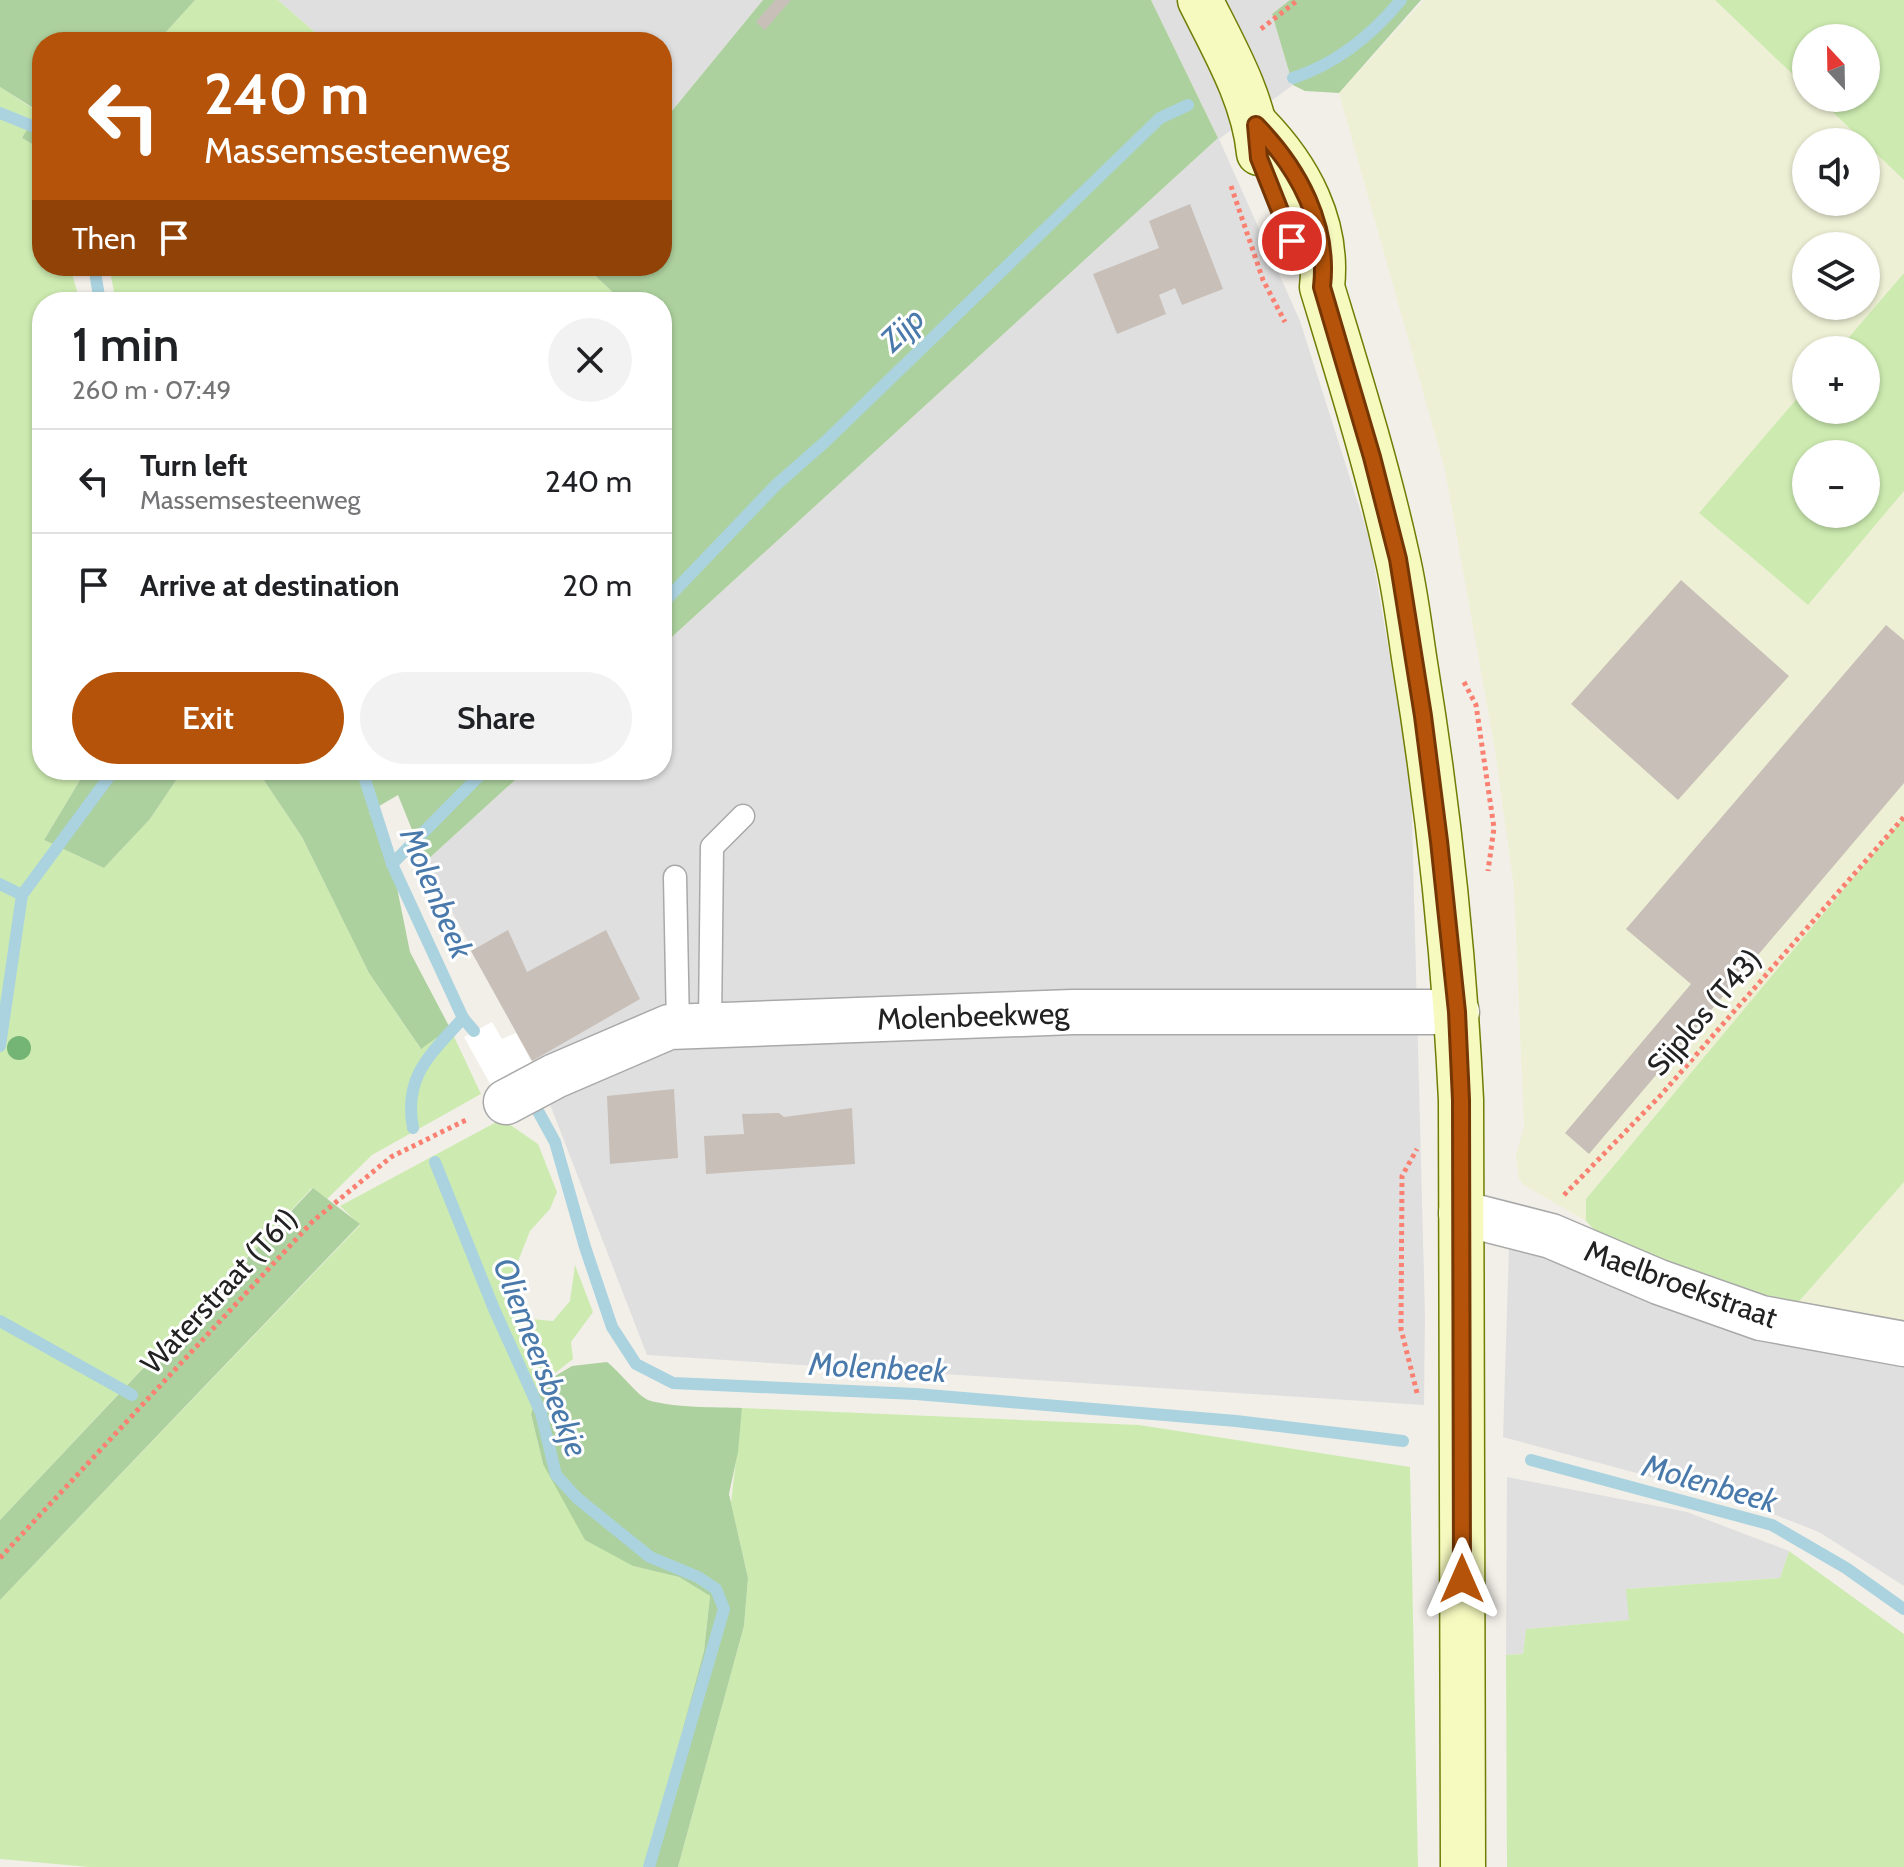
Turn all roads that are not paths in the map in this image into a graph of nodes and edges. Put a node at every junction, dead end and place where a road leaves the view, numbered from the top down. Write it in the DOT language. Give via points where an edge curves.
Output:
graph roads {
  1 [pos="1200,0"];
  2 [pos="743,816"];
  3 [pos="675,877"];
  4 [pos="1457,1012"];
  5 [pos="694,1026"];
  6 [pos="506,1102"];
  7 [pos="1461,1213"];
  8 [pos="1904,1344"];
  9 [pos="1463,1867"];
  1 -- 4 [label="main road" via="1256,125 1259,158 1303,269 1322,287 1398,559 1423,716"];
  2 -- 5 [label="lane" via="712,847"];
  3 -- 5 [label="lane"];
  4 -- 5 [label="street, Molenbeekweg" via="1073,1012"];
  4 -- 7 [label="main road"];
  5 -- 6 [label="street, Molenbeekweg" via="669,1027"];
  7 -- 8 [label="street, Maelbroekstraat" via="1551,1236 1761,1318"];
  7 -- 9 [label="main road"];
}
